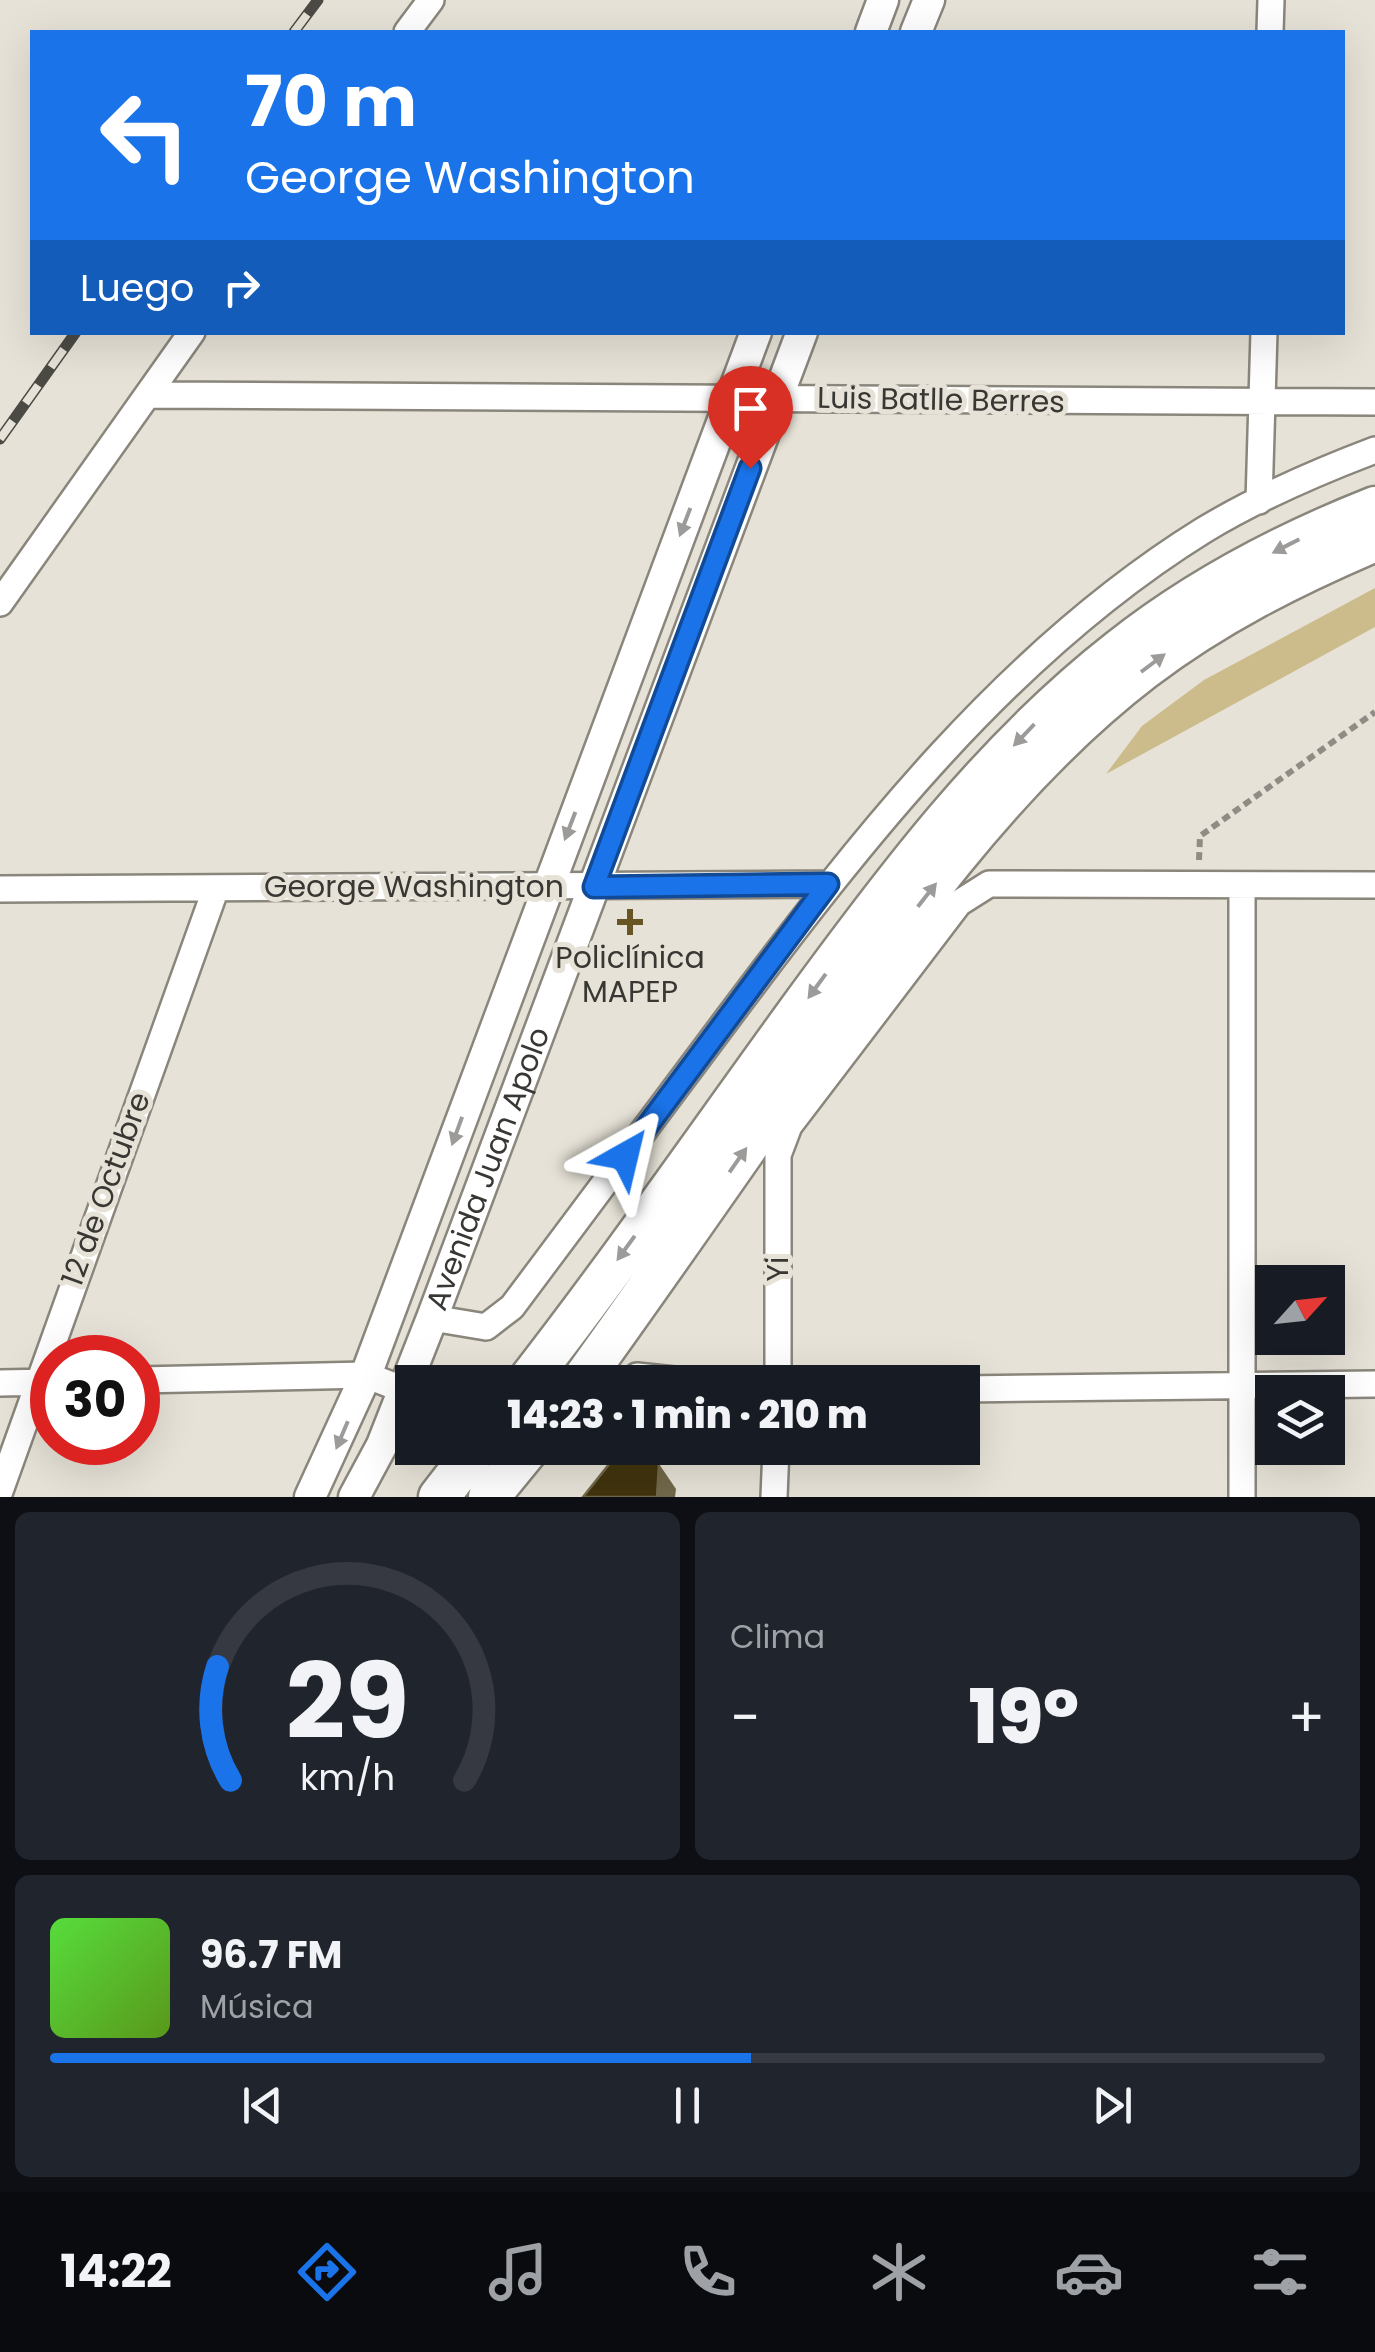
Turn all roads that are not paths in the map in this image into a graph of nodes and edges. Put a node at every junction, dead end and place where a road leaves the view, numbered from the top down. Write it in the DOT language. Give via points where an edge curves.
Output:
graph roads {
  1 [pos="431,0"];
  2 [pos="884,0"];
  3 [pos="928,0"];
  4 [pos="1271,0"];
  5 [pos="409,30"];
  6 [pos="872,30"];
  7 [pos="917,30"];
  8 [pos="1270,30"];
  9 [pos="190,335"];
  10 [pos="755,335"];
  11 [pos="801,335"];
  12 [pos="1264,335"];
  13 [pos="148,395"];
  14 [pos="732,397"];
  15 [pos="776,398"];
  16 [pos="1263,402"];
  17 [pos="1375,402"];
  18 [pos="1375,450"];
  19 [pos="1259,501"];
  20 [pos="1375,507"];
  21 [pos="1375,541"];
  22 [pos="0,603"];
  23 [pos="828,884"];
  24 [pos="1242,885"];
  25 [pos="1375,885"];
  26 [pos="547,887"];
  27 [pos="594,887"];
  28 [pos="216,888"];
  29 [pos="0,889"];
  30 [pos="432,1318"];
  31 [pos="60,1335"];
  32 [pos="414,1365"];
  33 [pos="539,1365"];
  34 [pos="593,1365"];
  35 [pos="778,1365"];
  36 [pos="366,1374"];
  37 [pos="160,1379"];
  38 [pos="0,1382"];
  39 [pos="30,1382"];
  40 [pos="1241,1384"];
  41 [pos="1375,1384"];
  42 [pos="395,1386"];
  43 [pos="980,1389"];
  44 [pos="395,1412"];
  45 [pos="30,1417"];
  46 [pos="464,1465"];
  47 [pos="516,1465"];
  48 [pos="775,1465"];
  49 [pos="0,1491"];
  50 [pos="310,1497"];
  51 [pos="354,1497"];
  52 [pos="439,1497"];
  53 [pos="489,1497"];
  54 [pos="774,1497"];
  55 [pos="1242,1497"];
  1 -- 5 [label="street"];
  2 -- 6 [label="street"];
  3 -- 7 [label="street"];
  4 -- 8 [label="street"];
  9 -- 13 [label="street"];
  10 -- 14 [label="street, Avenida Juan Apolo"];
  11 -- 15 [label="street, Avenida Juan Apolo"];
  12 -- 16 [label="street"];
  13 -- 14 [label="street, Luis Batlle Berres"];
  13 -- 22 [label="street"];
  14 -- 15 [label="street, Luis Batlle Berres"];
  14 -- 26 [label="street, Avenida Juan Apolo, one-way"];
  15 -- 16 [label="street, Luis Batlle Berres"];
  15 -- 27 [label="street, Avenida Juan Apolo"];
  16 -- 17 [label="street, Luis Batlle Berres"];
  16 -- 19 [label="street"];
  18 -- 19 [label="street"];
  19 -- 23 [label="street" via="1163,558 1040,658 922,776"];
  20 -- 33 [label="highway, one-way" via="1292,542 1200,593 1118,650 1034,724 851,939"];
  34 -- 21 [label="highway, one-way" via="876,961 1041,761 1180,643 1256,596"];
  23 -- 27 [label="street, George Washington"];
  23 -- 30 [label="street" via="512,1308 486,1327"];
  24 -- 25 [label="street"];
  24 -- 35 [label="street, Yi" via="989,884 958,902 789,1126 778,1155"];
  24 -- 40 [label="street"];
  26 -- 27 [label="street, George Washington"];
  26 -- 28 [label="street, George Washington"];
  26 -- 36 [label="street, Avenida Juan Apolo, one-way"];
  27 -- 30 [label="street, Avenida Juan Apolo"];
  28 -- 29 [label="street, George Washington"];
  28 -- 31 [label="street, 12 de Octubre"];
  30 -- 32 [label="street, Avenida Juan Apolo"];
  36 -- 37 [label="street"];
  36 -- 42 [label="street"];
  36 -- 50 [label="street, Avenida Juan Apolo, one-way"];
  38 -- 39 [label="street"];
  40 -- 41 [label="street"];
  40 -- 43 [label="street"];
  40 -- 55 [label="street"];
  44 -- 51 [label="street, Avenida Juan Apolo"];
  45 -- 49 [label="street, 12 de Octubre"];
  46 -- 52 [label="highway"];
  47 -- 53 [label="highway"];
  48 -- 54 [label="street"];
}
